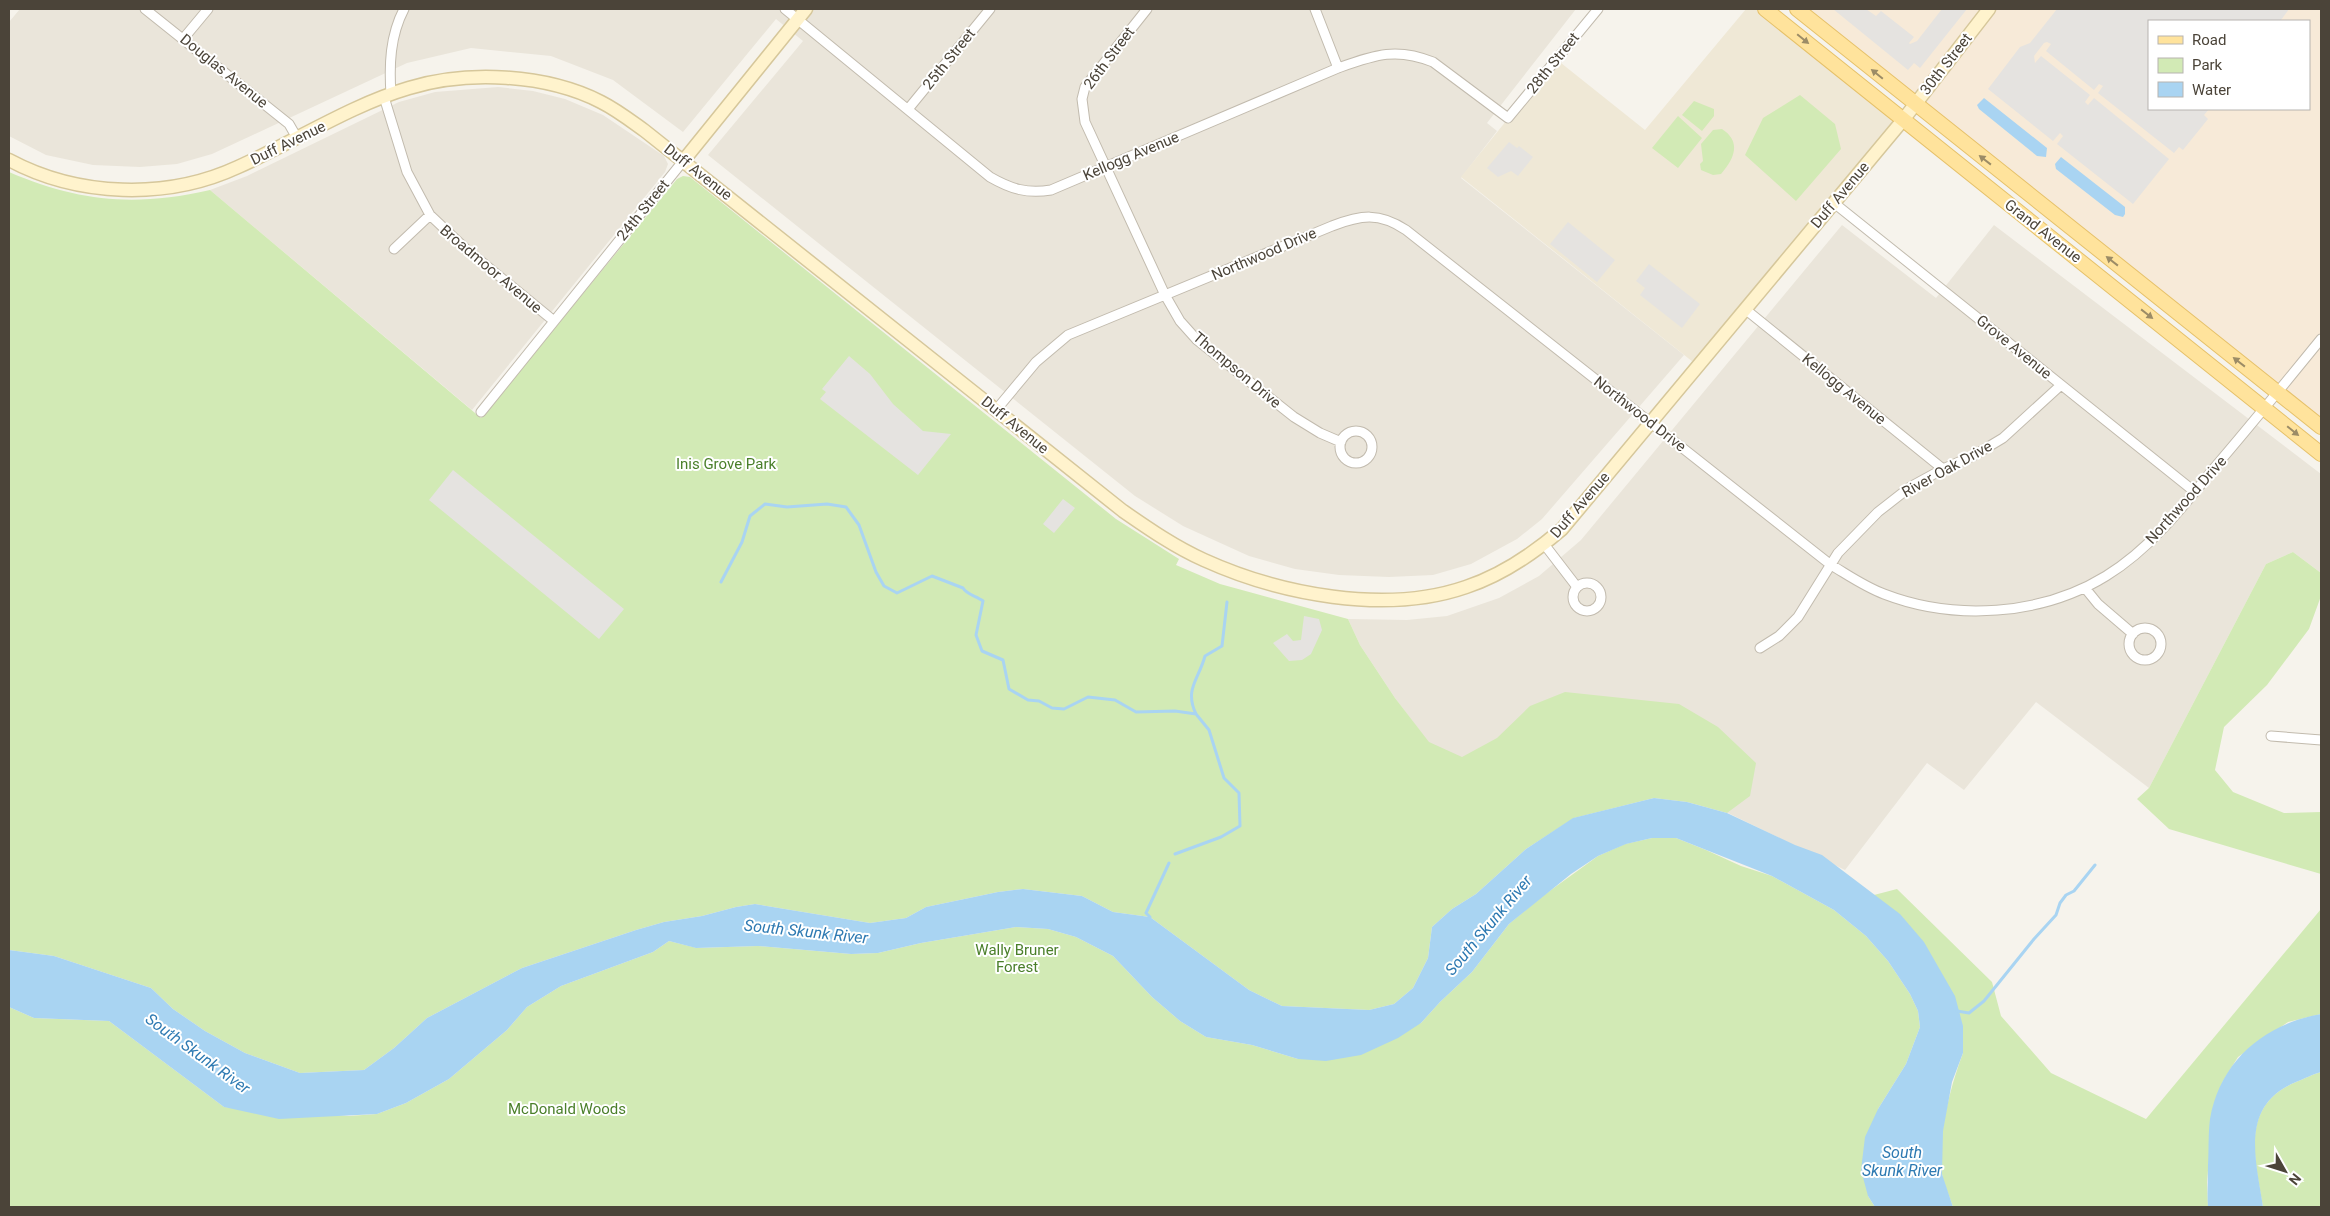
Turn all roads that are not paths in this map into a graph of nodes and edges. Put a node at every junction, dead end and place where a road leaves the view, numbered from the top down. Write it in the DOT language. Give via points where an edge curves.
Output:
graph roads {
  1 [pos="145,9"];
  2 [pos="208,9"];
  3 [pos="404,9"];
  4 [pos="785,9"];
  5 [pos="806,9"];
  6 [pos="990,9"];
  7 [pos="1147,9"];
  8 [pos="1315,9"];
  9 [pos="1598,9"];
  10 [pos="1765,9"];
  11 [pos="1796,9"];
  12 [pos="1989,9"];
  13 [pos="798,19"];
  14 [pos="184,39"];
  15 [pos="1338,68"];
  16 [pos="387,96"];
  17 [pos="1915,104"];
  18 [pos="908,108"];
  19 [pos="1508,118"];
  20 [pos="1903,120"];
  21 [pos="297,138"];
  22 [pos="9,160"];
  23 [pos="684,160"];
  24 [pos="1106,166"];
  25 [pos="1834,203"];
  26 [pos="430,215"];
  27 [pos="394,249"];
  28 [pos="1165,295"];
  29 [pos="1745,309"];
  30 [pos="554,320"];
  31 [pos="2321,339"];
  32 [pos="2061,385"];
  33 [pos="2277,392"];
  34 [pos="2265,408"];
  35 [pos="996,410"];
  36 [pos="480,412"];
  37 [pos="1651,422"];
  38 [pos="2321,427"];
  39 [pos="1341,442"];
  40 [pos="2321,454"];
  41 [pos="1943,469"];
  42 [pos="2195,492"];
  43 [pos="1544,544"];
  44 [pos="1831,565"];
  45 [pos="1577,587"];
  46 [pos="2085,588"];
  47 [pos="2133,634"];
  48 [pos="1760,648"];
  49 [pos="2271,736"];
  50 [pos="2321,740"];
  1 -- 14 [label="street, Douglas Avenue"];
  2 -- 14 [label="street"];
  3 -- 16 [label="street, Broadmoor Avenue" via="392,44"];
  4 -- 13 [label="street, Kellogg Avenue"];
  5 -- 13 [label="main road, 24th Street"];
  6 -- 18 [label="street, 25th Street"];
  7 -- 24 [label="street, 26th Street" via="1084,87 1085,122"];
  8 -- 15 [label="street"];
  9 -- 19 [label="street, 28th Street"];
  10 -- 20 [label="main road, Grand Avenue, one-way"];
  17 -- 11 [label="main road, Grand Avenue, one-way"];
  12 -- 17 [label="main road, 30th Street"];
  13 -- 18 [label="street, Kellogg Avenue"];
  13 -- 23 [label="main road, 24th Street"];
  14 -- 21 [label="street, Douglas Avenue" via="289,124"];
  15 -- 19 [label="street, Kellogg Avenue" via="1374,55 1419,56 1445,69"];
  15 -- 24 [label="street, Kellogg Avenue"];
  16 -- 21 [label="main road, Duff Avenue"];
  16 -- 23 [label="main road, Duff Avenue" via="440,80 470,77 507,78 541,84 577,92 600,102"];
  16 -- 26 [label="street, Broadmoor Avenue" via="407,172"];
  17 -- 20 [label="main road, 30th Street"];
  33 -- 17 [label="main road, Grand Avenue, one-way"];
  18 -- 24 [label="street, Kellogg Avenue" via="990,177 1020,191 1051,190"];
  20 -- 25 [label="main road, Duff Avenue"];
  20 -- 34 [label="main road, Grand Avenue, one-way"];
  21 -- 22 [label="main road, Duff Avenue" via="237,168 200,181 143,189 114,190 87,186 37,172"];
  23 -- 30 [label="street, 24th Street"];
  23 -- 35 [label="main road, Duff Avenue"];
  24 -- 28 [label="street, Thompson Drive"];
  25 -- 29 [label="main road, Duff Avenue"];
  25 -- 32 [label="street, Grove Avenue"];
  26 -- 27 [label="street, Broadmoor Avenue"];
  26 -- 30 [label="street, Broadmoor Avenue" via="466,250"];
  28 -- 35 [label="street, Northwood Drive" via="1068,335 1036,362"];
  28 -- 37 [label="street, Northwood Drive" via="1341,223 1382,217 1406,230"];
  28 -- 39 [label="street, Thompson Drive" via="1180,320 1198,340 1294,417"];
  29 -- 37 [label="main road, Duff Avenue"];
  29 -- 41 [label="street, Kellogg Avenue"];
  30 -- 36 [label="street, 24th Street"];
  31 -- 33 [label="street, Northwood Drive"];
  32 -- 41 [label="street, River Oak Drive" via="2003,438"];
  32 -- 42 [label="street, Grove Avenue"];
  33 -- 34 [label="street, Northwood Drive"];
  33 -- 38 [label="main road, Grand Avenue"];
  34 -- 40 [label="main road, Grand Avenue, one-way"];
  34 -- 42 [label="street, Northwood Drive"];
  35 -- 43 [label="main road, Duff Avenue" via="1123,512 1162,538 1203,560 1239,574 1312,594 1365,599 1442,594 1506,570"];
  37 -- 43 [label="main road, Duff Avenue" via="1562,529"];
  37 -- 44 [label="street, Northwood Drive"];
  41 -- 44 [label="street, River Oak Drive" via="1878,512 1838,553"];
  42 -- 46 [label="street, Northwood Drive" via="2153,540 2107,576"];
  43 -- 45 [label="street"];
  44 -- 46 [label="street, Northwood Drive" via="1882,593 1951,609 1987,611 2014,608 2059,598"];
  44 -- 48 [label="street, River Oak Drive" via="1798,617 1779,636"];
  46 -- 47 [label="street" via="2098,604"];
  49 -- 50 [label="street"];
}
